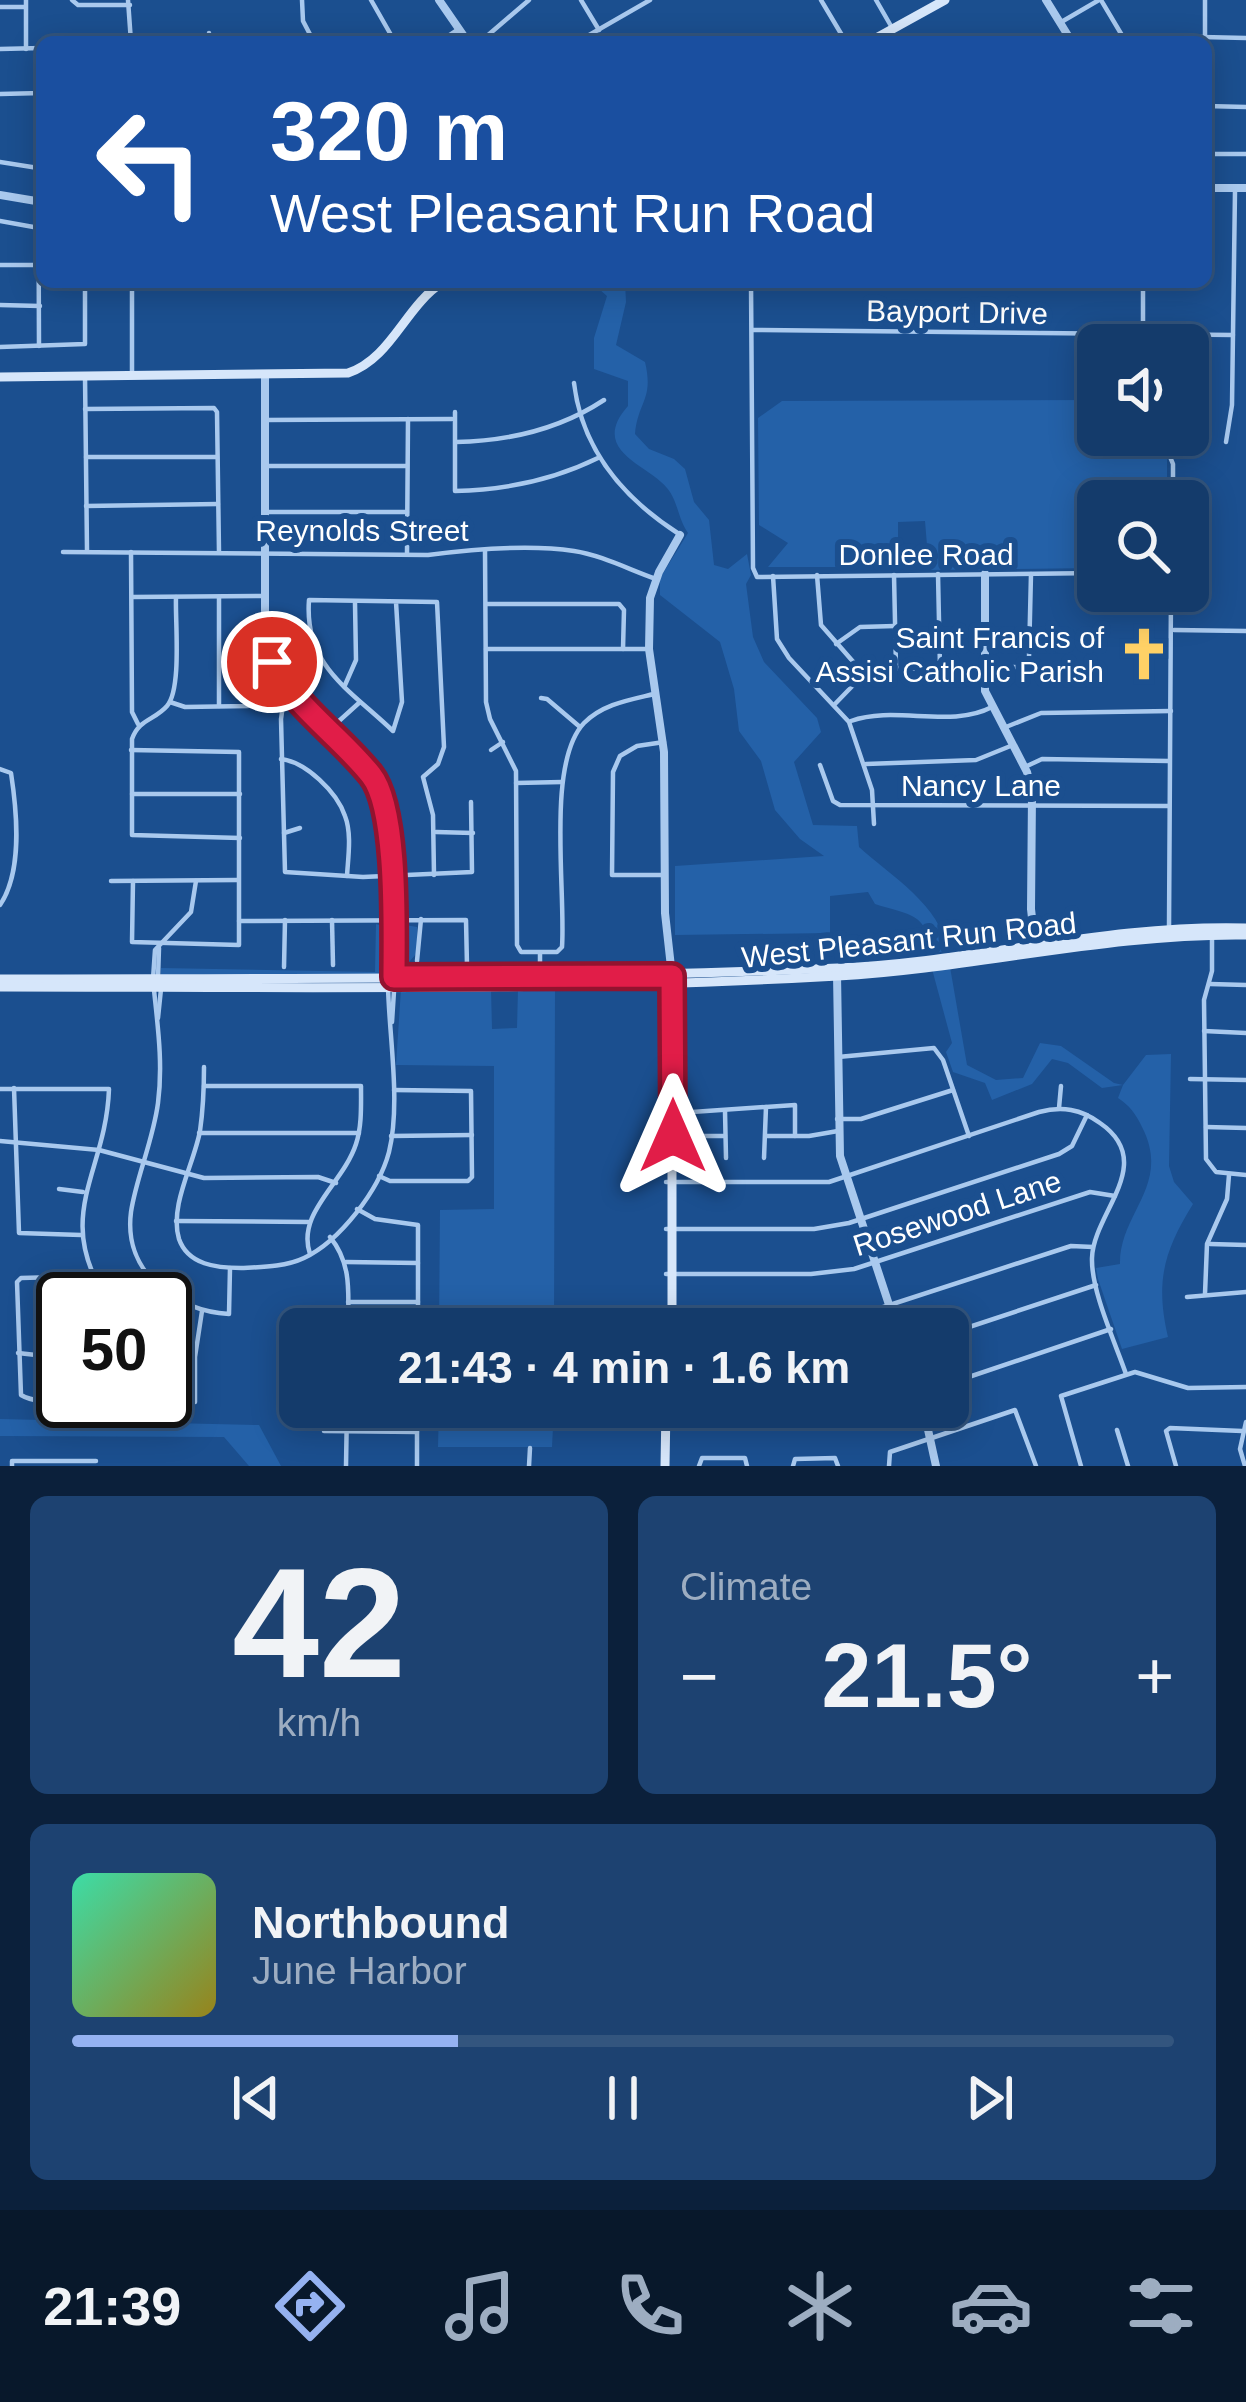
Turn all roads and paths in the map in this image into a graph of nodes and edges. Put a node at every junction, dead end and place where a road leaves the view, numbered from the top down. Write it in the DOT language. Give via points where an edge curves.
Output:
graph roads {
  1 [pos="72,0"];
  2 [pos="302,0"];
  3 [pos="371,0"];
  4 [pos="439,0"];
  5 [pos="529,0"];
  6 [pos="581,0"];
  7 [pos="650,0"];
  8 [pos="821,0"];
  9 [pos="876,0"];
  10 [pos="945,0"];
  11 [pos="1046,0"];
  12 [pos="1100,0"];
  13 [pos="1205,0"];
  14 [pos="129,2"];
  15 [pos="26,3"];
  16 [pos="638,3"];
  17 [pos="0,7"];
  18 [pos="1060,22"];
  19 [pos="895,28"];
  20 [pos="459,29"];
  21 [pos="598,30"];
  22 [pos="131,36"];
  23 [pos="311,36"];
  24 [pos="392,36"];
  25 [pos="448,36"];
  26 [pos="464,36"];
  27 [pos="487,36"];
  28 [pos="588,36"];
  29 [pos="842,36"];
  30 [pos="880,36"];
  31 [pos="896,36"];
  32 [pos="1068,36"];
  33 [pos="1122,36"];
  34 [pos="1205,36"];
  35 [pos="1246,38"];
  36 [pos="1212,39"];
  37 [pos="36,48"];
  38 [pos="26,49"];
  39 [pos="0,50"];
  40 [pos="36,93"];
  41 [pos="0,94"];
  42 [pos="1212,106"];
  43 [pos="1246,106"];
  44 [pos="1212,154"];
  45 [pos="1246,154"];
  46 [pos="0,162"];
  47 [pos="36,168"];
  48 [pos="1240,188"];
  49 [pos="0,195"];
  50 [pos="36,201"];
  51 [pos="0,221"];
  52 [pos="36,227"];
  53 [pos="0,265"];
  54 [pos="36,265"];
  55 [pos="40,288"];
  56 [pos="86,288"];
  57 [pos="132,288"];
  58 [pos="435,288"];
  59 [pos="752,288"];
  60 [pos="1143,288"];
  61 [pos="0,305"];
  62 [pos="40,306"];
  63 [pos="1143,324"];
  64 [pos="752,330"];
  65 [pos="1077,334"];
  66 [pos="1209,335"];
  67 [pos="1233,335"];
  68 [pos="40,346"];
  69 [pos="0,347"];
  70 [pos="265,375"];
  71 [pos="0,376"];
  72 [pos="85,376"];
  73 [pos="133,376"];
  74 [pos="574,383"];
  75 [pos="604,400"];
  76 [pos="85,409"];
  77 [pos="578,415"];
  78 [pos="408,419"];
  79 [pos="266,420"];
  80 [pos="454,442"];
  81 [pos="1226,442"];
  82 [pos="86,457"];
  83 [pos="217,457"];
  84 [pos="598,458"];
  85 [pos="266,466"];
  86 [pos="407,466"];
  87 [pos="218,504"];
  88 [pos="86,506"];
  89 [pos="266,512"];
  90 [pos="407,512"];
  91 [pos="680,535"];
  92 [pos="485,550"];
  93 [pos="63,552"];
  94 [pos="131,552"];
  95 [pos="219,552"];
  96 [pos="87,553"];
  97 [pos="407,554"];
  98 [pos="266,555"];
  99 [pos="1077,573"];
  100 [pos="938,574"];
  101 [pos="985,574"];
  102 [pos="1031,574"];
  103 [pos="817,575"];
  104 [pos="894,575"];
  105 [pos="773,576"];
  106 [pos="656,580"];
  107 [pos="219,596"];
  108 [pos="266,596"];
  109 [pos="132,597"];
  110 [pos="176,597"];
  111 [pos="355,601"];
  112 [pos="396,602"];
  113 [pos="485,604"];
  114 [pos="1172,612"];
  115 [pos="895,626"];
  116 [pos="1172,630"];
  117 [pos="1246,631"];
  118 [pos="836,644"];
  119 [pos="485,649"];
  120 [pos="623,649"];
  121 [pos="649,649"];
  122 [pos="986,667"];
  123 [pos="896,668"];
  124 [pos="940,668"];
  125 [pos="864,674"];
  126 [pos="345,685"];
  127 [pos="292,692"];
  128 [pos="654,694"];
  129 [pos="541,698"];
  130 [pos="361,701"];
  131 [pos="170,702"];
  132 [pos="251,703"];
  133 [pos="834,704"];
  134 [pos="219,706"];
  135 [pos="992,707"];
  136 [pos="1172,711"];
  137 [pos="849,722"];
  138 [pos="138,724"];
  139 [pos="580,727"];
  140 [pos="1004,728"];
  141 [pos="329,730"];
  142 [pos="503,742"];
  143 [pos="664,742"];
  144 [pos="1013,746"];
  145 [pos="131,750"];
  146 [pos="490,750"];
  147 [pos="281,759"];
  148 [pos="1169,761"];
  149 [pos="820,765"];
  150 [pos="864,765"];
  151 [pos="1024,766"];
  152 [pos="0,769"];
  153 [pos="562,782"];
  154 [pos="516,783"];
  155 [pos="131,794"];
  156 [pos="240,794"];
  157 [pos="471,802"];
  158 [pos="874,806"];
  159 [pos="1169,806"];
  160 [pos="1032,807"];
  161 [pos="874,824"];
  162 [pos="300,828"];
  163 [pos="284,832"];
  164 [pos="434,832"];
  165 [pos="472,832"];
  166 [pos="240,838"];
  167 [pos="434,875"];
  168 [pos="665,875"];
  169 [pos="347,876"];
  170 [pos="391,877"];
  171 [pos="196,880"];
  172 [pos="239,880"];
  173 [pos="111,881"];
  174 [pos="133,881"];
  175 [pos="0,905"];
  176 [pos="285,920"];
  177 [pos="332,920"];
  178 [pos="421,920"];
  179 [pos="239,921"];
  180 [pos="391,925"];
  181 [pos="1212,931"];
  182 [pos="1246,931"];
  183 [pos="1169,932"];
  184 [pos="159,944"];
  185 [pos="1036,949"];
  186 [pos="540,952"];
  187 [pos="417,961"];
  188 [pos="332,965"];
  189 [pos="466,966"];
  190 [pos="284,968"];
  191 [pos="837,972"];
  192 [pos="540,980"];
  193 [pos="669,980"];
  194 [pos="157,982"];
  195 [pos="391,982"];
  196 [pos="0,983"];
  197 [pos="1208,984"];
  198 [pos="1246,985"];
  199 [pos="1204,1031"];
  200 [pos="1246,1033"];
  201 [pos="670,1050"];
  202 [pos="837,1057"];
  203 [pos="204,1067"];
  204 [pos="1190,1079"];
  205 [pos="1205,1079"];
  206 [pos="1246,1080"];
  207 [pos="204,1086"];
  208 [pos="1061,1086"];
  209 [pos="14,1088"];
  210 [pos="0,1089"];
  211 [pos="392,1090"];
  212 [pos="953,1090"];
  213 [pos="766,1107"];
  214 [pos="1059,1108"];
  215 [pos="725,1112"];
  216 [pos="1087,1115"];
  217 [pos="838,1119"];
  218 [pos="1205,1127"];
  219 [pos="1246,1128"];
  220 [pos="838,1131"];
  221 [pos="200,1133"];
  222 [pos="359,1133"];
  223 [pos="472,1135"];
  224 [pos="391,1136"];
  225 [pos="673,1136"];
  226 [pos="688,1136"];
  227 [pos="725,1136"];
  228 [pos="766,1136"];
  229 [pos="795,1136"];
  230 [pos="969,1136"];
  231 [pos="0,1141"];
  232 [pos="14,1141"];
  233 [pos="99,1150"];
  234 [pos="726,1158"];
  235 [pos="764,1158"];
  236 [pos="146,1163"];
  237 [pos="189,1174"];
  238 [pos="1229,1175"];
  239 [pos="1246,1175"];
  240 [pos="379,1176"];
  241 [pos="848,1176"];
  242 [pos="669,1182"];
  243 [pos="336,1183"];
  244 [pos="59,1189"];
  245 [pos="84,1192"];
  246 [pos="1116,1196"];
  247 [pos="357,1209"];
  248 [pos="861,1219"];
  249 [pos="176,1221"];
  250 [pos="309,1222"];
  251 [pos="669,1229"];
  252 [pos="81,1234"];
  253 [pos="330,1238"];
  254 [pos="1207,1244"];
  255 [pos="1246,1245"];
  256 [pos="1093,1247"];
  257 [pos="310,1254"];
  258 [pos="345,1262"];
  259 [pos="875,1262"];
  260 [pos="418,1263"];
  261 [pos="230,1268"];
  262 [pos="93,1272"];
  263 [pos="669,1274"];
  264 [pos="36,1278"];
  265 [pos="1096,1285"];
  266 [pos="1246,1292"];
  267 [pos="1205,1294"];
  268 [pos="1187,1298"];
  269 [pos="348,1302"];
  270 [pos="418,1302"];
  271 [pos="889,1305"];
  272 [pos="348,1308"];
  273 [pos="418,1308"];
  274 [pos="669,1308"];
  275 [pos="874,1308"];
  276 [pos="890,1308"];
  277 [pos="202,1311"];
  278 [pos="969,1327"];
  279 [pos="1111,1329"];
  280 [pos="18,1353"];
  281 [pos="36,1355"];
  282 [pos="192,1356"];
  283 [pos="195,1357"];
  284 [pos="1126,1374"];
  285 [pos="969,1377"];
  286 [pos="1246,1387"];
  287 [pos="36,1398"];
  288 [pos="192,1402"];
  289 [pos="1246,1422"];
  290 [pos="346,1428"];
  291 [pos="417,1428"];
  292 [pos="669,1428"];
  293 [pos="929,1428"];
  294 [pos="324,1430"];
  295 [pos="1117,1430"];
  296 [pos="346,1431"];
  297 [pos="1242,1431"];
  298 [pos="417,1432"];
  299 [pos="932,1438"];
  300 [pos="530,1448"];
  301 [pos="96,1461"];
  302 [pos="794,1462"];
  303 [pos="838,1462"];
  304 [pos="12,1463"];
  305 [pos="75,1463"];
  306 [pos="747,1463"];
  307 [pos="699,1464"];
  308 [pos="346,1466"];
  309 [pos="417,1466"];
  310 [pos="529,1466"];
  311 [pos="668,1466"];
  312 [pos="889,1466"];
  313 [pos="936,1466"];
  314 [pos="1036,1466"];
  315 [pos="1081,1466"];
  316 [pos="1128,1466"];
  317 [pos="1176,1466"];
  318 [pos="1244,1466"];
  1 -- 14 [label="street"];
  2 -- 23 [label="street"];
  3 -- 24 [label="street"];
  4 -- 20 [label="street"];
  5 -- 27 [label="street"];
  6 -- 21 [label="street"];
  7 -- 16 [label="street"];
  8 -- 29 [label="street"];
  9 -- 19 [label="street"];
  10 -- 19 [label="main road"];
  11 -- 18 [label="street"];
  12 -- 18 [label="street"];
  12 -- 33 [label="street"];
  13 -- 34 [label="street"];
  14 -- 22 [label="street"];
  15 -- 17 [label="street"];
  15 -- 38 [label="street"];
  16 -- 21 [label="street"];
  18 -- 32 [label="street"];
  19 -- 30 [label="main road"];
  19 -- 31 [label="street"];
  20 -- 25 [label="street"];
  20 -- 26 [label="street"];
  21 -- 28 [label="street"];
  35 -- 36 [label="street"];
  37 -- 38 [label="street"];
  38 -- 39 [label="street"];
  40 -- 41 [label="street"];
  42 -- 43 [label="street"];
  44 -- 45 [label="street"];
  46 -- 47 [label="street"];
  48 -- 67 [label="street"];
  49 -- 50 [label="street"];
  51 -- 52 [label="street"];
  53 -- 54 [label="street"];
  55 -- 62 [label="street"];
  56 -- 68 [label="street" via="86,344"];
  57 -- 73 [label="street"];
  58 -- 70 [label="main road" via="359,369"];
  59 -- 64 [label="street"];
  60 -- 63 [label="street"];
  61 -- 62 [label="street"];
  62 -- 68 [label="street"];
  64 -- 65 [label="street, Bayport Drive"];
  64 -- 105 [label="street, Donlee Road" via="754,574"];
  66 -- 67 [label="street, Bayport Drive"];
  67 -- 81 [label="street"];
  68 -- 69 [label="street"];
  70 -- 73 [label="main road"];
  70 -- 79 [label="street"];
  71 -- 72 [label="main road"];
  72 -- 73 [label="main road"];
  72 -- 76 [label="street"];
  74 -- 77 [label="street"];
  75 -- 77 [label="street"];
  76 -- 82 [label="street"];
  76 -- 83 [label="street" via="214,408"];
  77 -- 80 [label="street" via="513,438"];
  77 -- 84 [label="street"];
  78 -- 79 [label="street"];
  78 -- 80 [label="street" via="455,415"];
  78 -- 86 [label="street"];
  79 -- 85 [label="street"];
  80 -- 84 [label="street" via="455,491 513,486"];
  82 -- 83 [label="street"];
  82 -- 88 [label="street"];
  83 -- 87 [label="street"];
  84 -- 91 [label="street"];
  85 -- 86 [label="street"];
  85 -- 89 [label="street"];
  86 -- 90 [label="street"];
  87 -- 88 [label="street"];
  87 -- 95 [label="street"];
  88 -- 96 [label="street"];
  89 -- 90 [label="street"];
  89 -- 98 [label="street"];
  90 -- 97 [label="street"];
  91 -- 106 [label="street"];
  92 -- 97 [label="street, Reynolds Street"];
  92 -- 106 [label="street, Reynolds Street" via="574,551"];
  92 -- 113 [label="street"];
  93 -- 96 [label="street, Reynolds Street"];
  94 -- 95 [label="street, Reynolds Street"];
  94 -- 96 [label="street, Reynolds Street"];
  94 -- 109 [label="street"];
  95 -- 98 [label="street, Reynolds Street"];
  97 -- 98 [label="street, Reynolds Street"];
  98 -- 108 [label="street"];
  99 -- 102 [label="street, Donlee Road"];
  100 -- 101 [label="street, Donlee Road"];
  100 -- 104 [label="street, Donlee Road"];
  100 -- 124 [label="street"];
  101 -- 102 [label="street, Donlee Road"];
  101 -- 122 [label="street"];
  102 -- 122 [label="street" via="1029,661"];
  103 -- 104 [label="street, Donlee Road"];
  103 -- 105 [label="street, Donlee Road"];
  103 -- 118 [label="street" via="819,619"];
  104 -- 115 [label="street"];
  105 -- 133 [label="street" via="777,639"];
  106 -- 121 [label="street"];
  107 -- 108 [label="street"];
  107 -- 110 [label="street"];
  107 -- 134 [label="street"];
  108 -- 127 [label="street" via="265,641"];
  109 -- 110 [label="street"];
  109 -- 138 [label="street"];
  110 -- 131 [label="street"];
  111 -- 112 [label="street"];
  111 -- 126 [label="street" via="356,660"];
  111 -- 126 [label="street" via="309,600 316,654"];
  112 -- 130 [label="street" via="402,702 393,731"];
  112 -- 164 [label="street" via="437,602 444,747 423,776"];
  113 -- 119 [label="street"];
  113 -- 120 [label="street" via="619,604"];
  114 -- 116 [label="street"];
  115 -- 118 [label="street" via="860,627"];
  115 -- 123 [label="street"];
  116 -- 117 [label="street"];
  116 -- 136 [label="street"];
  118 -- 125 [label="street"];
  119 -- 120 [label="street"];
  119 -- 142 [label="street" via="487,710"];
  120 -- 121 [label="street"];
  121 -- 128 [label="street"];
  122 -- 124 [label="street"];
  122 -- 135 [label="street"];
  123 -- 124 [label="street"];
  123 -- 125 [label="street"];
  125 -- 133 [label="street"];
  126 -- 130 [label="street"];
  127 -- 141 [label="street"];
  127 -- 147 [label="street" via="281,711"];
  128 -- 139 [label="street" via="610,706"];
  128 -- 143 [label="street"];
  129 -- 139 [label="street"];
  130 -- 141 [label="street"];
  131 -- 134 [label="street"];
  131 -- 138 [label="street"];
  132 -- 134 [label="street"];
  133 -- 137 [label="street"];
  135 -- 137 [label="street"];
  135 -- 140 [label="street"];
  136 -- 140 [label="street" via="1041,712"];
  136 -- 148 [label="street"];
  137 -- 150 [label="street"];
  138 -- 145 [label="street"];
  139 -- 153 [label="street"];
  140 -- 144 [label="street"];
  141 -- 170 [label="street" via="382,793"];
  142 -- 146 [label="street"];
  142 -- 154 [label="street"];
  143 -- 168 [label="street"];
  143 -- 168 [label="street" via="632,748 614,765 612,874"];
  144 -- 150 [label="street" via="976,760"];
  144 -- 151 [label="street"];
  145 -- 155 [label="street"];
  145 -- 156 [label="street" via="233,751 241,756"];
  147 -- 163 [label="street"];
  147 -- 169 [label="street" via="302,766 345,815"];
  148 -- 151 [label="street" via="1042,759"];
  148 -- 159 [label="street"];
  149 -- 158 [label="street, Nancy Lane" via="835,804"];
  150 -- 158 [label="street"];
  151 -- 160 [label="street"];
  152 -- 175 [label="street" via="11,773 14,813 13,879"];
  153 -- 154 [label="street"];
  153 -- 186 [label="street" via="563,943 559,952"];
  154 -- 186 [label="street" via="517,945"];
  155 -- 156 [label="street"];
  155 -- 166 [label="street" via="132,835"];
  156 -- 166 [label="street"];
  157 -- 165 [label="street"];
  158 -- 160 [label="street, Nancy Lane"];
  158 -- 161 [label="street"];
  159 -- 160 [label="street, Nancy Lane"];
  159 -- 183 [label="street"];
  160 -- 185 [label="street"];
  162 -- 163 [label="street"];
  163 -- 169 [label="street" via="285,872"];
  164 -- 165 [label="street"];
  164 -- 167 [label="street"];
  165 -- 167 [label="street" via="469,873"];
  166 -- 172 [label="street"];
  167 -- 170 [label="street"];
  168 -- 193 [label="street"];
  169 -- 170 [label="street"];
  170 -- 180 [label="street"];
  171 -- 172 [label="street"];
  171 -- 174 [label="street"];
  171 -- 184 [label="street" via="191,913"];
  172 -- 179 [label="street"];
  173 -- 174 [label="street"];
  174 -- 184 [label="street" via="132,942"];
  176 -- 177 [label="street"];
  176 -- 179 [label="street"];
  176 -- 190 [label="street"];
  177 -- 180 [label="street"];
  177 -- 188 [label="street"];
  178 -- 180 [label="street"];
  178 -- 187 [label="street"];
  178 -- 189 [label="street" via="466,920"];
  179 -- 184 [label="street" via="239,945"];
  180 -- 195 [label="street"];
  181 -- 182 [label="main road, West Pleasant Run Road"];
  181 -- 183 [label="main road, West Pleasant Run Road"];
  181 -- 197 [label="street"];
  183 -- 185 [label="main road, West Pleasant Run Road"];
  184 -- 194 [label="street"];
  185 -- 191 [label="main road, West Pleasant Run Road"];
  186 -- 192 [label="street"];
  191 -- 193 [label="main road, West Pleasant Run Road"];
  191 -- 202 [label="street"];
  192 -- 193 [label="main road, West Pleasant Run Road"];
  192 -- 195 [label="main road, West Pleasant Run Road"];
  193 -- 201 [label="main road"];
  194 -- 195 [label="main road, West Pleasant Run Road"];
  194 -- 196 [label="main road, West Pleasant Run Road"];
  194 -- 236 [label="street" via="159,1094"];
  195 -- 211 [label="street"];
  197 -- 198 [label="street"];
  197 -- 199 [label="street"];
  199 -- 200 [label="street"];
  199 -- 205 [label="street"];
  201 -- 225 [label="main road"];
  201 -- 242 [label="main road"];
  202 -- 212 [label="street" via="929,1047 944,1060"];
  202 -- 217 [label="street"];
  203 -- 207 [label="street"];
  204 -- 205 [label="street"];
  205 -- 206 [label="street"];
  205 -- 218 [label="street"];
  207 -- 221 [label="street"];
  207 -- 222 [label="street" via="361,1086"];
  208 -- 214 [label="street"];
  209 -- 210 [label="street"];
  209 -- 232 [label="street"];
  209 -- 233 [label="street" via="109,1089"];
  211 -- 223 [label="street" via="466,1090"];
  211 -- 224 [label="street"];
  212 -- 217 [label="street"];
  212 -- 230 [label="street"];
  213 -- 215 [label="street"];
  213 -- 228 [label="street"];
  213 -- 229 [label="street" via="795,1106"];
  214 -- 216 [label="street"];
  214 -- 230 [label="street"];
  215 -- 226 [label="street" via="690,1113"];
  215 -- 227 [label="street"];
  216 -- 246 [label="street" via="1121,1150"];
  216 -- 248 [label="street" via="1059,1154"];
  217 -- 220 [label="street"];
  218 -- 219 [label="street"];
  218 -- 238 [label="street" via="1212,1169"];
  220 -- 229 [label="street"];
  220 -- 241 [label="street"];
  221 -- 222 [label="street"];
  221 -- 237 [label="street"];
  222 -- 243 [label="street"];
  223 -- 224 [label="street"];
  223 -- 240 [label="street" via="468,1181"];
  224 -- 240 [label="street"];
  225 -- 226 [label="street"];
  225 -- 242 [label="main road"];
  226 -- 227 [label="street"];
  227 -- 234 [label="street"];
  228 -- 229 [label="street"];
  228 -- 235 [label="street"];
  230 -- 241 [label="street"];
  231 -- 232 [label="street"];
  232 -- 233 [label="street" via="59,1139"];
  232 -- 252 [label="street" via="19,1233"];
  233 -- 236 [label="street"];
  233 -- 245 [label="street"];
  236 -- 237 [label="street"];
  236 -- 277 [label="street" via="131,1212 136,1251 167,1295"];
  237 -- 243 [label="street"];
  237 -- 249 [label="street"];
  238 -- 239 [label="street"];
  238 -- 254 [label="street" via="1228,1198"];
  240 -- 247 [label="street"];
  241 -- 242 [label="street"];
  241 -- 248 [label="street"];
  242 -- 251 [label="main road"];
  243 -- 250 [label="street"];
  244 -- 245 [label="street"];
  245 -- 252 [label="street"];
  246 -- 256 [label="street"];
  246 -- 259 [label="street, Rosewood Lane" via="1090,1192"];
  247 -- 253 [label="street"];
  247 -- 260 [label="street" via="418,1225"];
  248 -- 251 [label="street" via="814,1229"];
  248 -- 259 [label="street"];
  249 -- 250 [label="street"];
  249 -- 261 [label="street" via="187,1252"];
  250 -- 257 [label="street"];
  251 -- 263 [label="main road"];
  252 -- 262 [label="street"];
  253 -- 257 [label="street"];
  253 -- 258 [label="street"];
  254 -- 255 [label="street"];
  254 -- 267 [label="street"];
  256 -- 265 [label="street"];
  256 -- 271 [label="street" via="1071,1246"];
  257 -- 261 [label="street" via="271,1267"];
  258 -- 260 [label="street"];
  258 -- 269 [label="street"];
  259 -- 263 [label="street, Rosewood Lane" via="824,1273"];
  259 -- 271 [label="street"];
  260 -- 270 [label="street"];
  261 -- 277 [label="street" via="230,1314"];
  263 -- 274 [label="main road"];
  264 -- 280 [label="street" via="17,1282"];
  265 -- 278 [label="street"];
  265 -- 279 [label="street"];
  266 -- 267 [label="street"];
  267 -- 268 [label="street"];
  269 -- 270 [label="street"];
  269 -- 272 [label="street"];
  270 -- 273 [label="street"];
  271 -- 275 [label="street"];
  271 -- 276 [label="street"];
  277 -- 283 [label="street"];
  279 -- 284 [label="street"];
  279 -- 285 [label="street"];
  280 -- 281 [label="street"];
  280 -- 287 [label="street" via="23,1398"];
  282 -- 283 [label="street"];
  283 -- 288 [label="street"];
  284 -- 286 [label="street" via="1188,1388"];
  284 -- 315 [label="street" via="1060,1399"];
  289 -- 297 [label="street"];
  290 -- 296 [label="street"];
  291 -- 298 [label="street"];
  292 -- 311 [label="main road"];
  293 -- 299 [label="street"];
  294 -- 296 [label="street"];
  295 -- 316 [label="street"];
  296 -- 298 [label="street"];
  296 -- 308 [label="street"];
  297 -- 317 [label="street" via="1166,1431"];
  297 -- 318 [label="street"];
  298 -- 309 [label="street"];
  299 -- 312 [label="street" via="890,1452"];
  299 -- 313 [label="street"];
  299 -- 314 [label="street" via="1015,1410"];
  300 -- 310 [label="street"];
  301 -- 305 [label="street"];
  302 -- 303 [label="street"];
  304 -- 305 [label="street"];
  306 -- 307 [label="street"];
}
